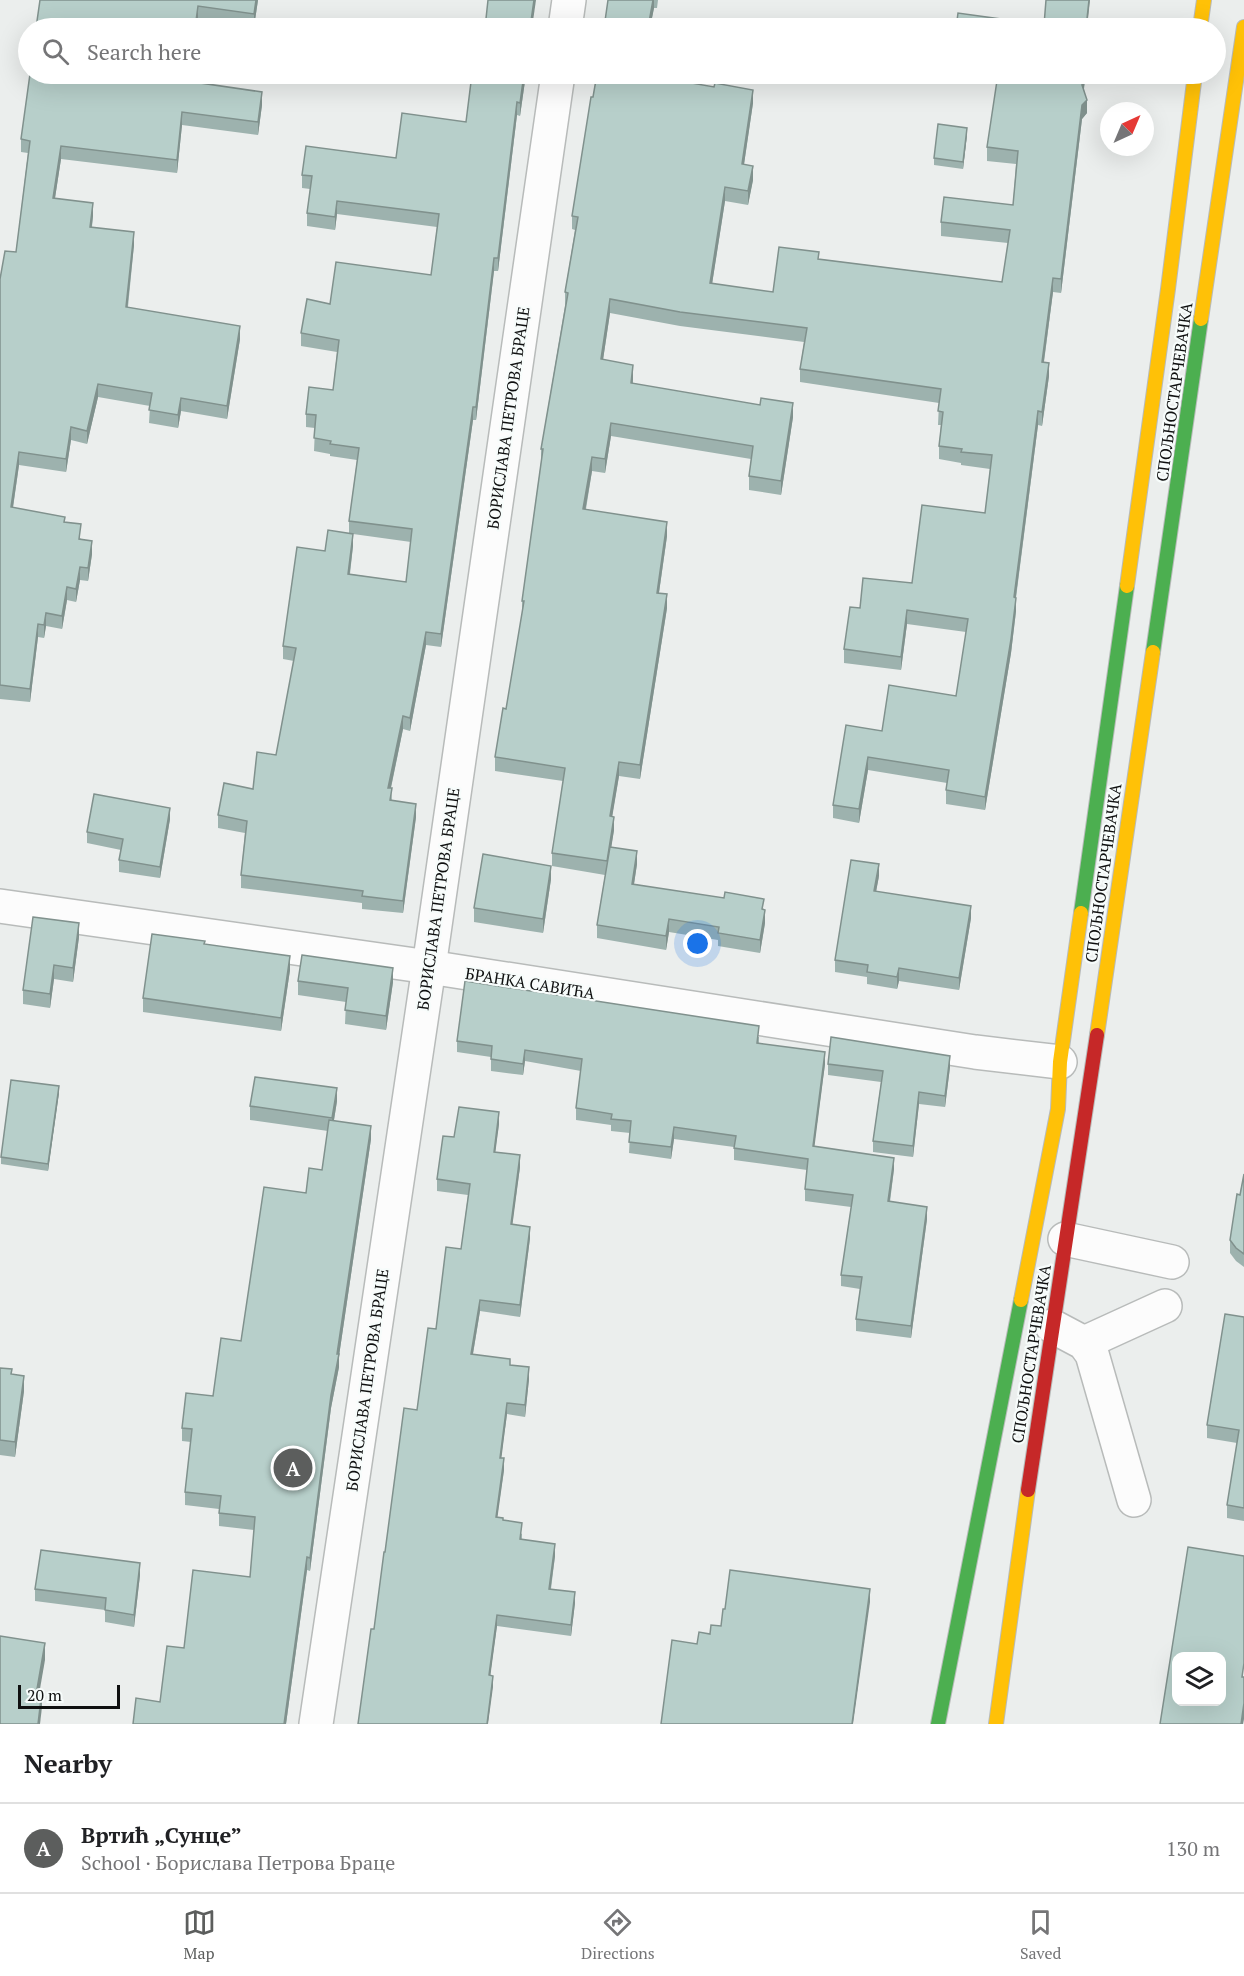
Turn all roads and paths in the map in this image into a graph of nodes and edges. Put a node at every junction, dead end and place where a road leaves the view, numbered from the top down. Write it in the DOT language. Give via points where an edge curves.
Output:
graph roads {
  1 [pos="569,0"];
  2 [pos="1204,0"];
  3 [pos="566,18"];
  4 [pos="1201,18"];
  5 [pos="1244,27"];
  6 [pos="557,84"];
  7 [pos="1194,84"];
  8 [pos="0,906"];
  9 [pos="429,967"];
  10 [pos="1060,1062"];
  11 [pos="1065,1239"];
  12 [pos="1172,1262"];
  13 [pos="1165,1306"];
  14 [pos="1052,1326"];
  15 [pos="1084,1343"];
  16 [pos="1134,1500"];
  17 [pos="316,1724"];
  18 [pos="938,1724"];
  19 [pos="996,1724"];
  1 -- 3 [label="street"];
  2 -- 4 [label="street"];
  5 -- 11 [label="street, СПОЉНОСТАРЧЕВАЧКА"];
  6 -- 9 [label="street, БОРИСЛАВА ПЕТРОВА БРАЦЕ"];
  7 -- 10 [label="street, СПОЉНОСТАРЧЕВАЧКА"];
  8 -- 9 [label="street, БРАНКА САВИЋА"];
  9 -- 10 [label="street, БРАНКА САВИЋА"];
  9 -- 17 [label="street, БОРИСЛАВА ПЕТРОВА БРАЦЕ"];
  10 -- 18 [label="street, СПОЉНОСТАРЧЕВАЧКА" via="1058,1109"];
  11 -- 12 [label="street"];
  11 -- 14 [label="street, СПОЉНОСТАРЧЕВАЧКА"];
  13 -- 15 [label="street"];
  14 -- 15 [label="street"];
  14 -- 19 [label="street, СПОЉНОСТАРЧЕВАЧКА"];
  15 -- 16 [label="street" via="1092,1354"];
}
